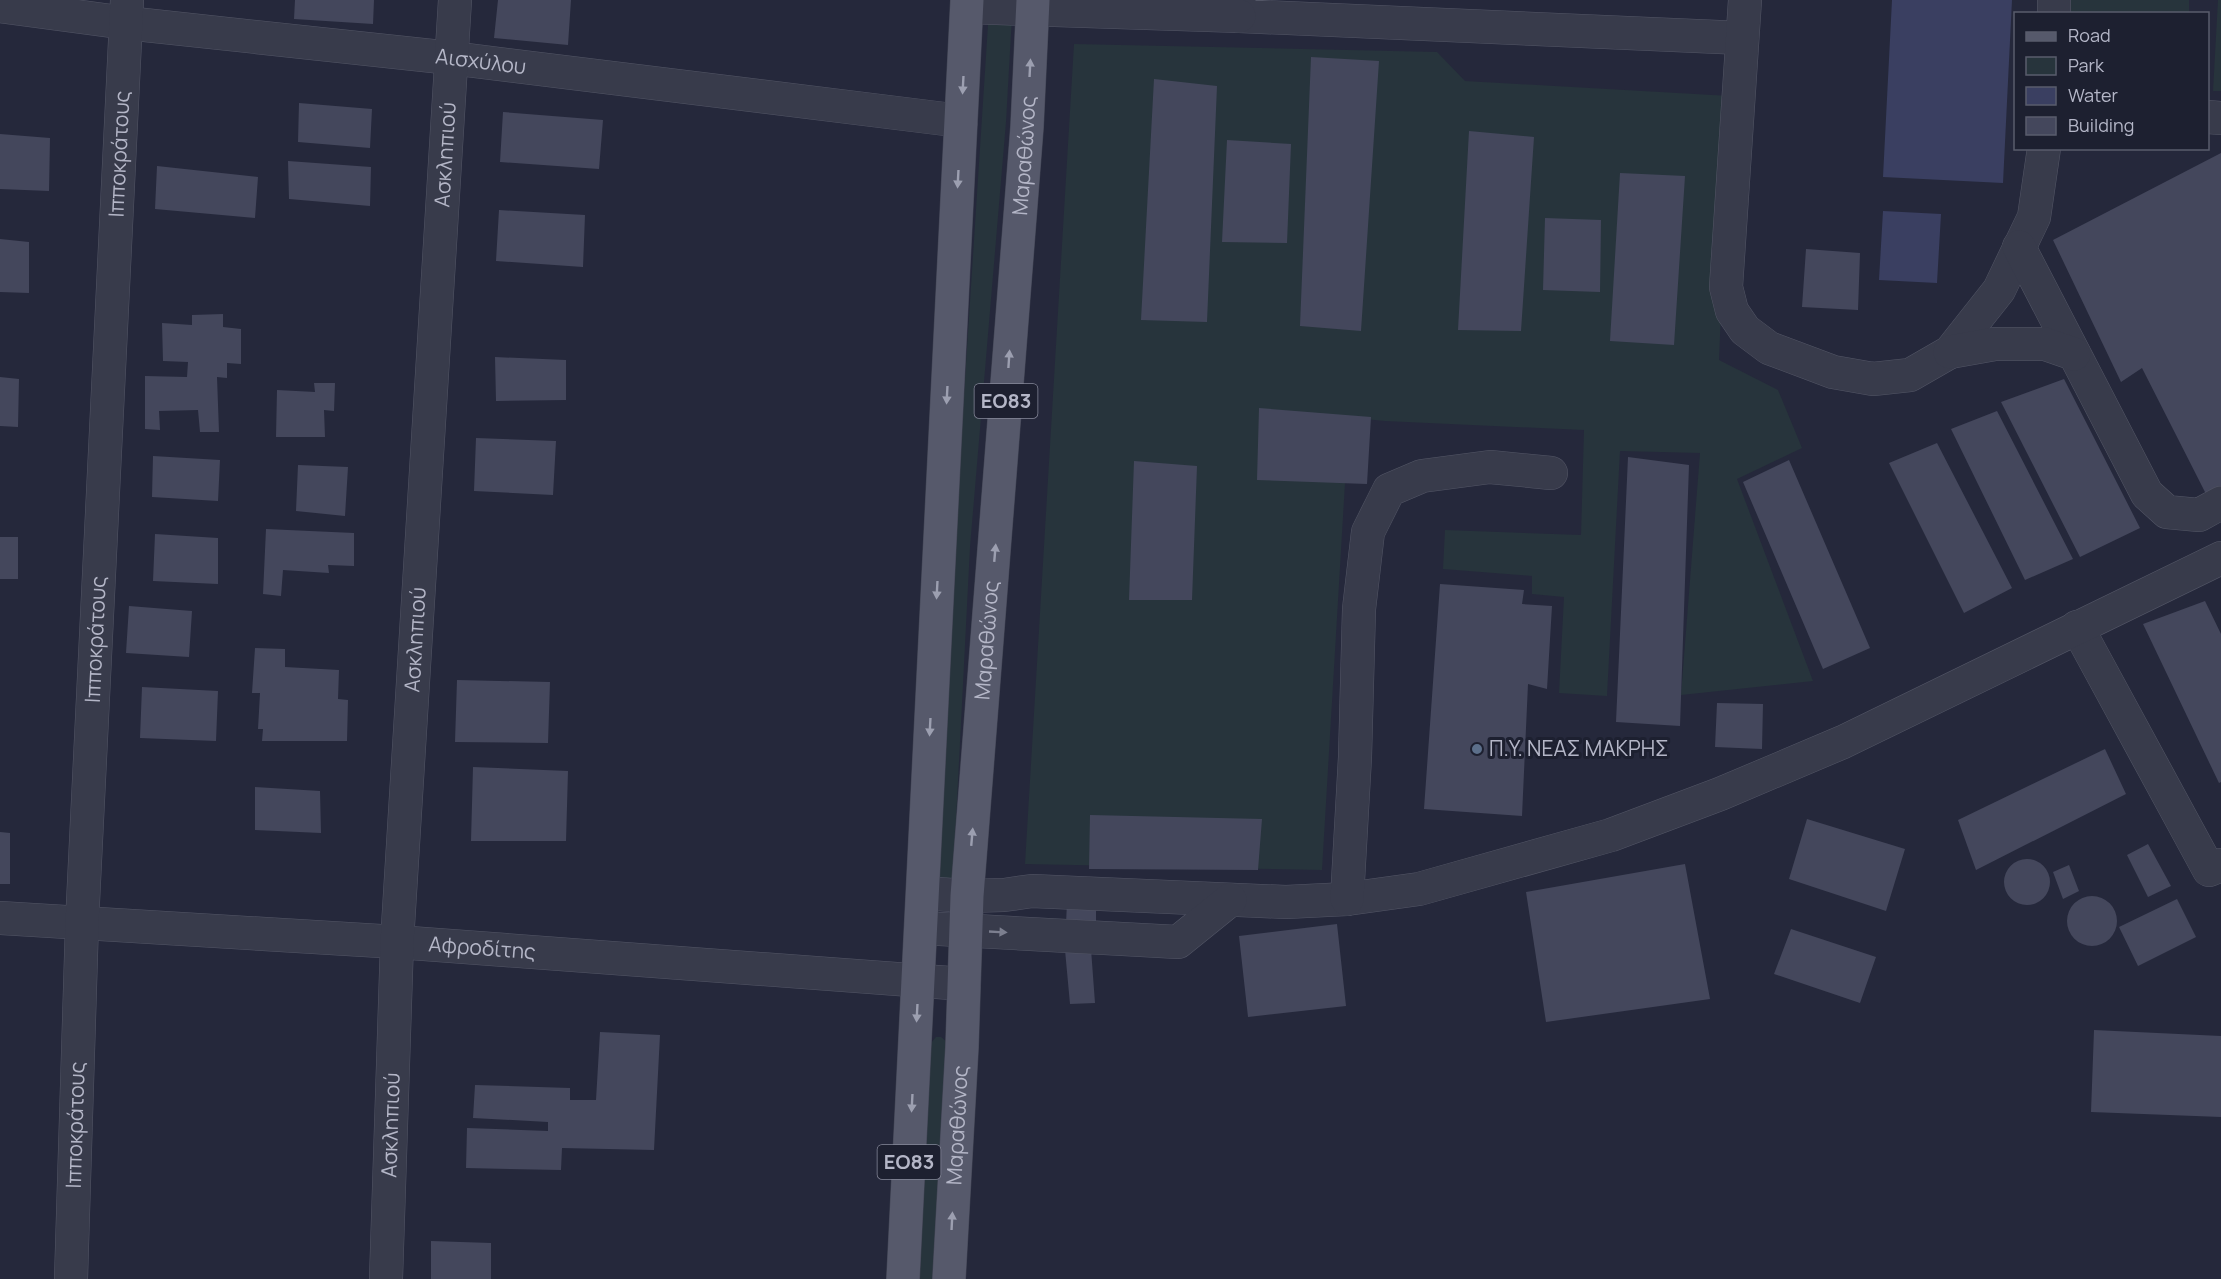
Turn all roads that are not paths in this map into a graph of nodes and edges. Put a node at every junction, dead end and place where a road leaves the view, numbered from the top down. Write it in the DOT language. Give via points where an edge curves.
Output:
graph roads {
  1 [pos="455,0"];
  2 [pos="1745,0"];
  3 [pos="967,3"];
  4 [pos="1033,5"];
  5 [pos="0,6"];
  6 [pos="1239,8"];
  7 [pos="127,11"];
  8 [pos="1742,38"];
  9 [pos="451,58"];
  10 [pos="961,121"];
  11 [pos="2044,150"];
  12 [pos="2019,247"];
  13 [pos="1950,352"];
  14 [pos="2074,354"];
  15 [pos="1551,473"];
  16 [pos="2221,503"];
  17 [pos="2221,558"];
  18 [pos="2077,627"];
  19 [pos="2217,876"];
  20 [pos="1032,891"];
  21 [pos="923,893"];
  22 [pos="967,896"];
  23 [pos="1347,899"];
  24 [pos="1230,900"];
  25 [pos="0,918"];
  26 [pos="82,923"];
  27 [pos="921,928"];
  28 [pos="966,930"];
  29 [pos="1030,934"];
  30 [pos="397,942"];
  31 [pos="919,981"];
  32 [pos="964,984"];
  33 [pos="71,1279"];
  34 [pos="386,1279"];
  35 [pos="903,1279"];
  36 [pos="949,1279"];
  1 -- 9 [label="street, Ασκληπιού"];
  2 -- 8 [label="street"];
  3 -- 4 [label="street"];
  3 -- 10 [label="main road, ΕΟ83, one-way"];
  4 -- 6 [label="street" via="1071,11"];
  22 -- 4 [label="main road, Μαραθώνος / ΕΟ83, one-way" via="1027,127"];
  5 -- 7 [label="street, Αισχύλου"];
  6 -- 8 [label="street"];
  7 -- 9 [label="street, Αισχύλου"];
  7 -- 26 [label="street, Ιπποκράτους"];
  8 -- 13 [label="street" via="1726,287 1732,311 1745,330 1769,348 1833,372 1873,379 1910,375"];
  9 -- 10 [label="street, Αισχύλου"];
  9 -- 30 [label="street, Ασκληπιού"];
  10 -- 21 [label="main road, ΕΟ83, one-way"];
  11 -- 12 [label="street" via="2034,217"];
  12 -- 13 [label="street" via="1999,290"];
  12 -- 14 [label="street"];
  13 -- 14 [label="street" via="1995,344 2045,344"];
  14 -- 16 [label="street" via="2147,494 2167,512 2199,515"];
  15 -- 23 [label="street" via="1490,467 1422,476 1389,490 1368,532 1359,609"];
  17 -- 18 [label="street"];
  18 -- 19 [label="street"];
  18 -- 23 [label="street" via="1843,742 1644,823 1419,889"];
  20 -- 22 [label="street"];
  20 -- 24 [label="street"];
  20 -- 29 [label="street"];
  21 -- 22 [label="street"];
  21 -- 27 [label="main road, ΕΟ83"];
  22 -- 28 [label="main road, Μαραθώνος / ΕΟ83"];
  23 -- 24 [label="street"];
  24 -- 29 [label="street" via="1178,942"];
  25 -- 26 [label="street, Αφροδίτης"];
  26 -- 30 [label="street, Αφροδίτης"];
  26 -- 33 [label="street, Ιπποκράτους"];
  27 -- 28 [label="street"];
  27 -- 31 [label="main road, ΕΟ83"];
  28 -- 29 [label="street, one-way"];
  28 -- 32 [label="main road, Μαραθώνος / ΕΟ83"];
  30 -- 31 [label="street, Αφροδίτης"];
  30 -- 34 [label="street, Ασκληπιού"];
  31 -- 32 [label="street, Αφροδίτης"];
  31 -- 35 [label="main road, ΕΟ83, one-way"];
  36 -- 32 [label="main road, Μαραθώνος / ΕΟ83, one-way"];
}
